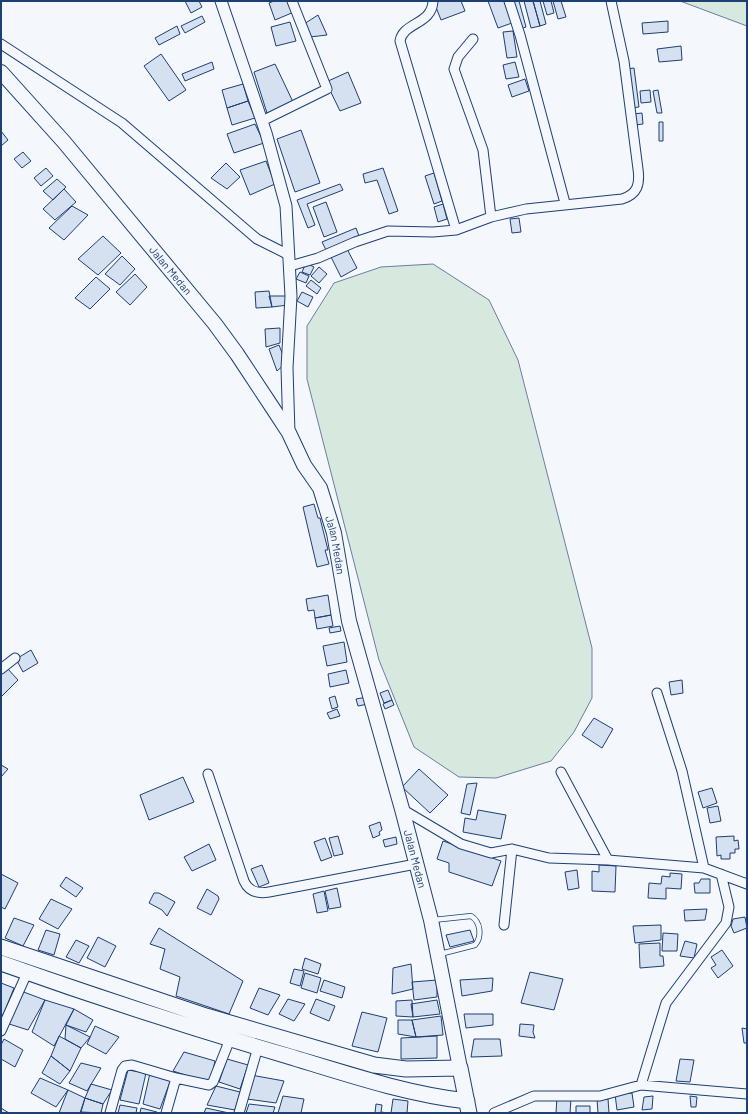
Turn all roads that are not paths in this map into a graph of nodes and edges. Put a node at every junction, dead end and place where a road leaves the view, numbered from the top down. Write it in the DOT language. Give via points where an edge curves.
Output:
graph roads {
  1 [pos="221,1"];
  2 [pos="292,1"];
  3 [pos="433,1"];
  4 [pos="509,1"];
  5 [pos="611,1"];
  6 [pos="474,39"];
  7 [pos="1,44"];
  8 [pos="1,72"];
  9 [pos="262,121"];
  10 [pos="565,203"];
  11 [pos="490,217"];
  12 [pos="456,230"];
  13 [pos="290,260"];
  14 [pos="289,433"];
  15 [pos="15,658"];
  16 [pos="1,669"];
  17 [pos="657,693"];
  18 [pos="561,772"];
  19 [pos="208,774"];
  20 [pos="402,809"];
  21 [pos="512,849"];
  22 [pos="608,860"];
  23 [pos="416,864"];
  24 [pos="704,868"];
  25 [pos="721,874"];
  26 [pos="747,884"];
  27 [pos="431,920"];
  28 [pos="504,925"];
  29 [pos="1,947"];
  30 [pos="439,954"];
  31 [pos="1,963"];
  32 [pos="27,973"];
  33 [pos="1,1031"];
  34 [pos="230,1039"];
  35 [pos="258,1047"];
  36 [pos="460,1068"];
  37 [pos="176,1078"];
  38 [pos="642,1085"];
  39 [pos="747,1094"];
  40 [pos="468,1107"];
  41 [pos="110,1113"];
  42 [pos="166,1113"];
  43 [pos="239,1113"];
  44 [pos="494,1113"];
  1 -- 9 [label="street"];
  2 -- 9 [label="street" via="327,89"];
  3 -- 12 [label="street" via="429,14 403,33 400,41"];
  4 -- 10 [label="street"];
  5 -- 10 [label="street" via="624,61 639,174 638,188 629,197 622,199"];
  6 -- 11 [label="street" via="458,57 454,69 483,150"];
  7 -- 13 [label="street" via="122,122 258,239"];
  8 -- 14 [label="main road, Jalan Medan" via="64,142 215,324"];
  9 -- 13 [label="street" via="285,198"];
  10 -- 11 [label="street"];
  11 -- 12 [label="street"];
  12 -- 13 [label="street" via="383,232 318,258"];
  13 -- 14 [label="street" via="291,311 287,368"];
  14 -- 20 [label="main road, Jalan Medan" via="304,465 320,488 332,526 349,621"];
  15 -- 16 [label="street"];
  17 -- 24 [label="street" via="682,771"];
  18 -- 22 [label="street"];
  19 -- 23 [label="street" via="244,881 253,891 269,892"];
  20 -- 21 [label="street" via="461,844 491,854"];
  20 -- 23 [label="main road, Jalan Medan"];
  21 -- 22 [label="street" via="549,858"];
  21 -- 28 [label="street"];
  22 -- 24 [label="street"];
  23 -- 27 [label="main road, Jalan Medan"];
  24 -- 25 [label="street"];
  25 -- 26 [label="street"];
  25 -- 38 [label="street" via="730,908 726,924 666,1003"];
  27 -- 30 [label="main road, Jalan Medan"];
  27 -- 30 [label="lane" via="471,916 479,925 480,939 475,945"];
  29 -- 36 [label="highway" via="206,1016 374,1065 406,1069"];
  30 -- 36 [label="main road, Jalan Medan"];
  31 -- 32 [label="highway"];
  32 -- 33 [label="street"];
  32 -- 34 [label="highway"];
  34 -- 35 [label="highway"];
  34 -- 37 [label="street" via="212,1083 208,1085"];
  35 -- 40 [label="highway"];
  35 -- 43 [label="street"];
  36 -- 40 [label="highway, Jalan Medan"];
  37 -- 41 [label="street" via="132,1065 125,1066"];
  37 -- 42 [label="street"];
  38 -- 39 [label="street"];
  38 -- 44 [label="street" via="600,1096 534,1096"];
}
